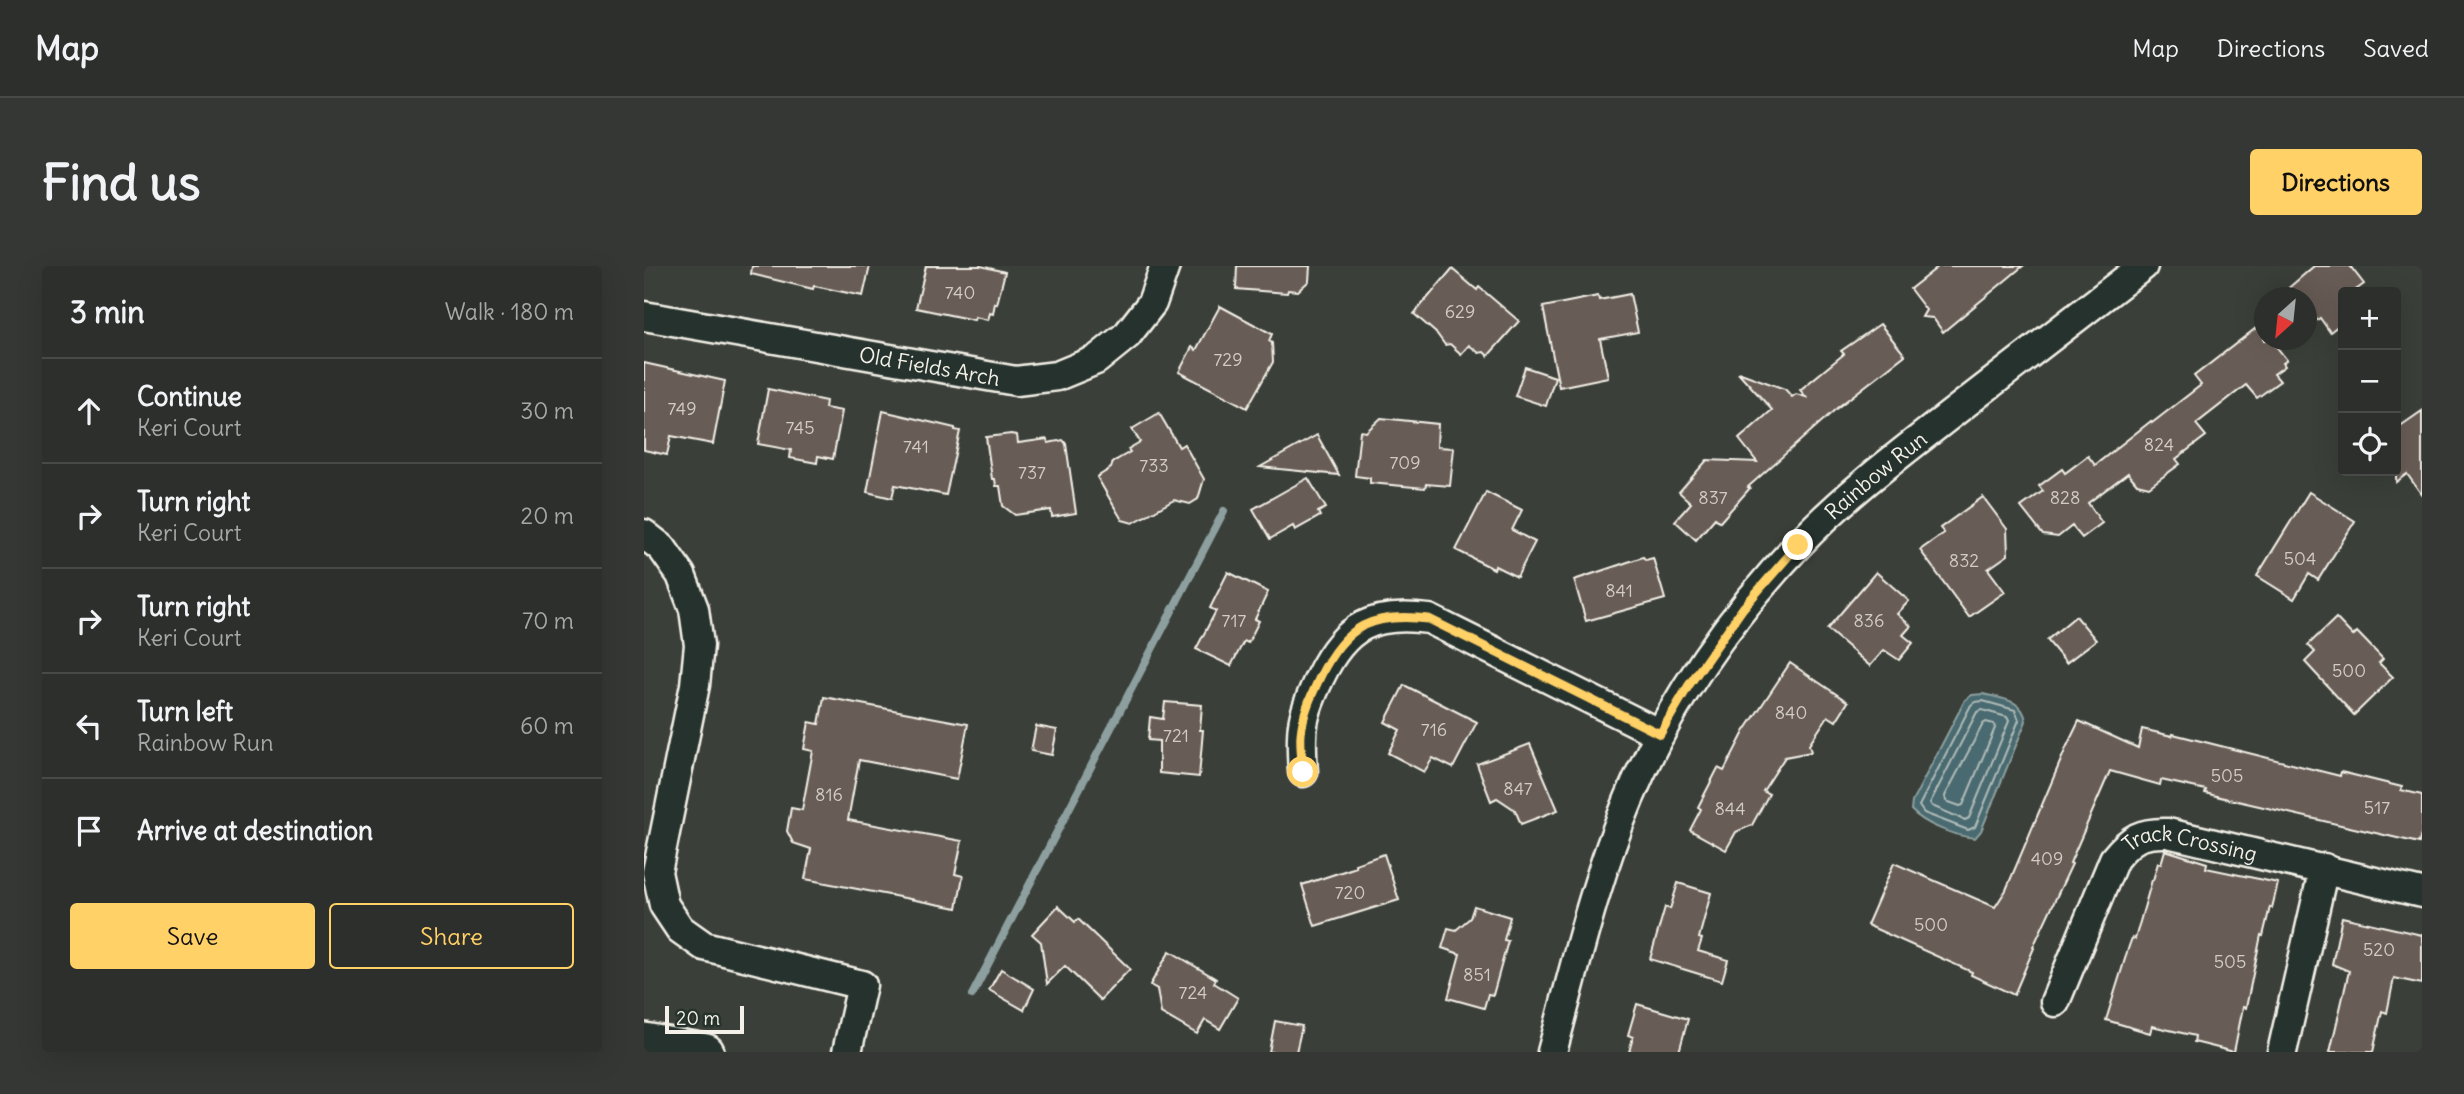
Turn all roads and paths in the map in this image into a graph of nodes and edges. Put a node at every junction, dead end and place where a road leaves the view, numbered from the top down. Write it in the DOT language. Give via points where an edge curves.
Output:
graph roads {
  1 [pos="1165,266"];
  2 [pos="2143,266"];
  3 [pos="644,316"];
  4 [pos="644,534"];
  5 [pos="1660,734"];
  6 [pos="1303,772"];
  7 [pos="2324,868"];
  8 [pos="2422,893"];
  9 [pos="2055,1002"];
  10 [pos="644,1041"];
  11 [pos="706,1052"];
  12 [pos="847,1052"];
  13 [pos="1552,1052"];
  14 [pos="2282,1052"];
  1 -- 3 [label="street, Old Fields Arch" via="1152,303 1127,335 1096,360 1057,376 1016,381"];
  2 -- 5 [label="street, Rainbow Run" via="1849,496 1798,545 1743,608"];
  4 -- 12 [label="street" via="662,548 681,575 694,608 699,645 657,872 664,905 680,929 704,946 862,985"];
  5 -- 6 [label="street" via="1429,619 1402,616 1363,625 1332,653 1306,706 1301,736"];
  5 -- 13 [label="street, Rainbow Run" via="1629,799 1599,880"];
  7 -- 8 [label="street, Track Crossing"];
  7 -- 9 [label="street, Track Crossing" via="2168,833 2140,835 2114,859"];
  7 -- 14 [label="street"];
  10 -- 11 [label="main road"];
}
